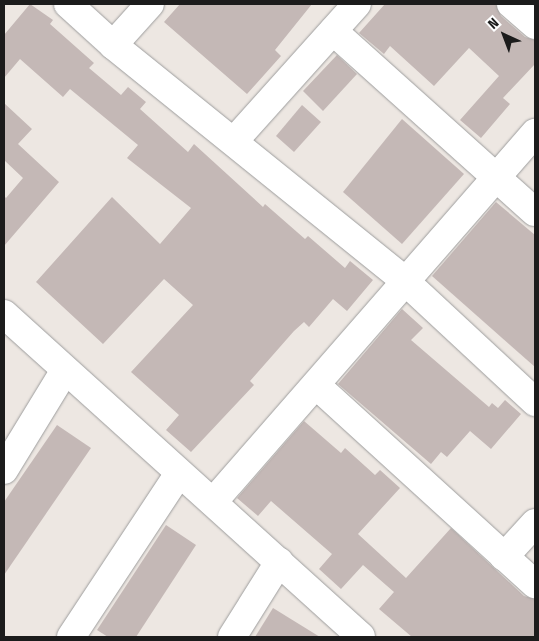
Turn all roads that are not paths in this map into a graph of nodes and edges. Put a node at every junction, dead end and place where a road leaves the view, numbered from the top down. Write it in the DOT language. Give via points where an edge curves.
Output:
graph roads {
  1 [pos="68,4"];
  2 [pos="150,4"];
  3 [pos="357,4"];
  4 [pos="511,4"];
  5 [pos="535,26"];
  6 [pos="333,31"];
  7 [pos="113,45"];
  8 [pos="535,133"];
  9 [pos="234,141"];
  10 [pos="496,177"];
  11 [pos="535,212"];
  12 [pos="405,281"];
  13 [pos="4,314"];
  14 [pos="65,370"];
  15 [pos="316,385"];
  16 [pos="535,402"];
  17 [pos="4,470"];
  18 [pos="179,473"];
  19 [pos="213,502"];
  20 [pos="535,523"];
  21 [pos="504,557"];
  22 [pos="280,562"];
  23 [pos="535,584"];
  24 [pos="71,637"];
  25 [pos="232,637"];
  26 [pos="361,637"];
  1 -- 7 [label="street"];
  2 -- 7 [label="street"];
  3 -- 6 [label="street"];
  4 -- 5 [label="street"];
  6 -- 9 [label="street"];
  6 -- 10 [label="street"];
  7 -- 9 [label="street"];
  8 -- 10 [label="street"];
  9 -- 12 [label="street"];
  10 -- 11 [label="street"];
  10 -- 12 [label="street"];
  12 -- 15 [label="street"];
  12 -- 16 [label="street"];
  13 -- 14 [label="street"];
  14 -- 17 [label="street"];
  14 -- 18 [label="street"];
  15 -- 19 [label="street"];
  15 -- 21 [label="street"];
  18 -- 19 [label="street"];
  18 -- 24 [label="street"];
  19 -- 22 [label="street"];
  20 -- 21 [label="street"];
  21 -- 23 [label="street"];
  22 -- 25 [label="street"];
  22 -- 26 [label="street"];
}
